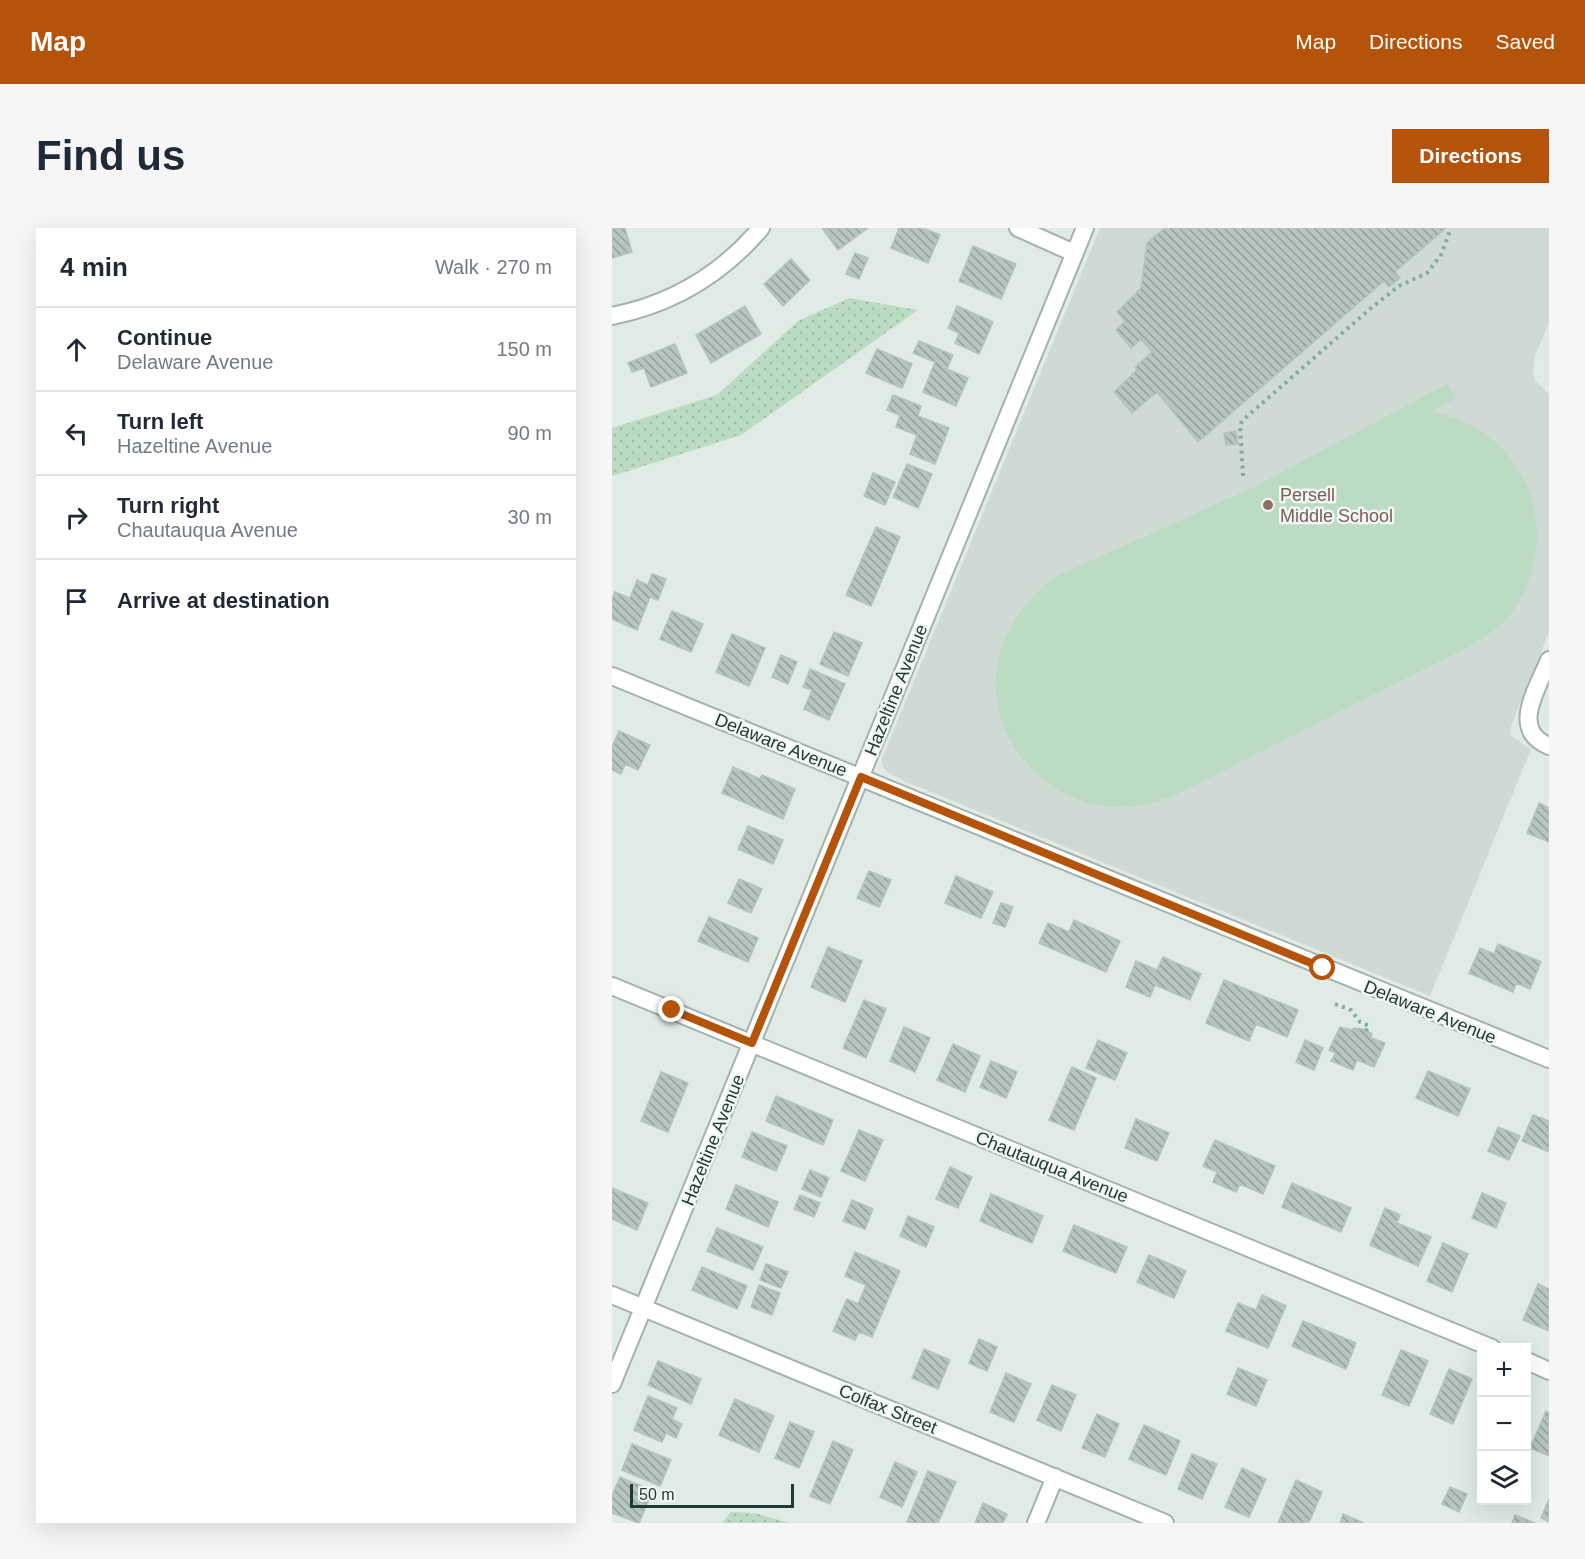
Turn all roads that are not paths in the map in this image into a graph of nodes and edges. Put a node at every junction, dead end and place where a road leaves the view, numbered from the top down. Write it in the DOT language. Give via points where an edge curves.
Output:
graph roads {
  1 [pos="761,228"];
  2 [pos="1018,228"];
  3 [pos="1085,228"];
  4 [pos="1074,253"];
  5 [pos="612,316"];
  6 [pos="1549,660"];
  7 [pos="612,676"];
  8 [pos="1549,746"];
  9 [pos="861,777"];
  10 [pos="612,986"];
  11 [pos="752,1043"];
  12 [pos="1549,1059"];
  13 [pos="612,1295"];
  14 [pos="643,1308"];
  15 [pos="1482,1343"];
  16 [pos="1531,1364"];
  17 [pos="1549,1371"];
  18 [pos="612,1384"];
  19 [pos="1054,1478"];
  20 [pos="1036,1523"];
  21 [pos="1165,1523"];
  1 -- 5 [label="street" via="706,279 672,297"];
  2 -- 4 [label="street"];
  3 -- 4 [label="street, Hazeltine Avenue"];
  4 -- 9 [label="street, Hazeltine Avenue"];
  6 -- 8 [label="street" via="1530,707 1528,726 1532,735"];
  7 -- 9 [label="street, Delaware Avenue"];
  9 -- 11 [label="street, Hazeltine Avenue"];
  9 -- 12 [label="street, Delaware Avenue"];
  10 -- 11 [label="street, Chautauqua Avenue"];
  11 -- 14 [label="street, Hazeltine Avenue"];
  11 -- 15 [label="street, Chautauqua Avenue"];
  13 -- 14 [label="street, Colfax Street"];
  14 -- 18 [label="street, Hazeltine Avenue"];
  14 -- 19 [label="street, Colfax Street"];
  16 -- 17 [label="street"];
  19 -- 20 [label="street"];
  19 -- 21 [label="street, Colfax Street"];
}
